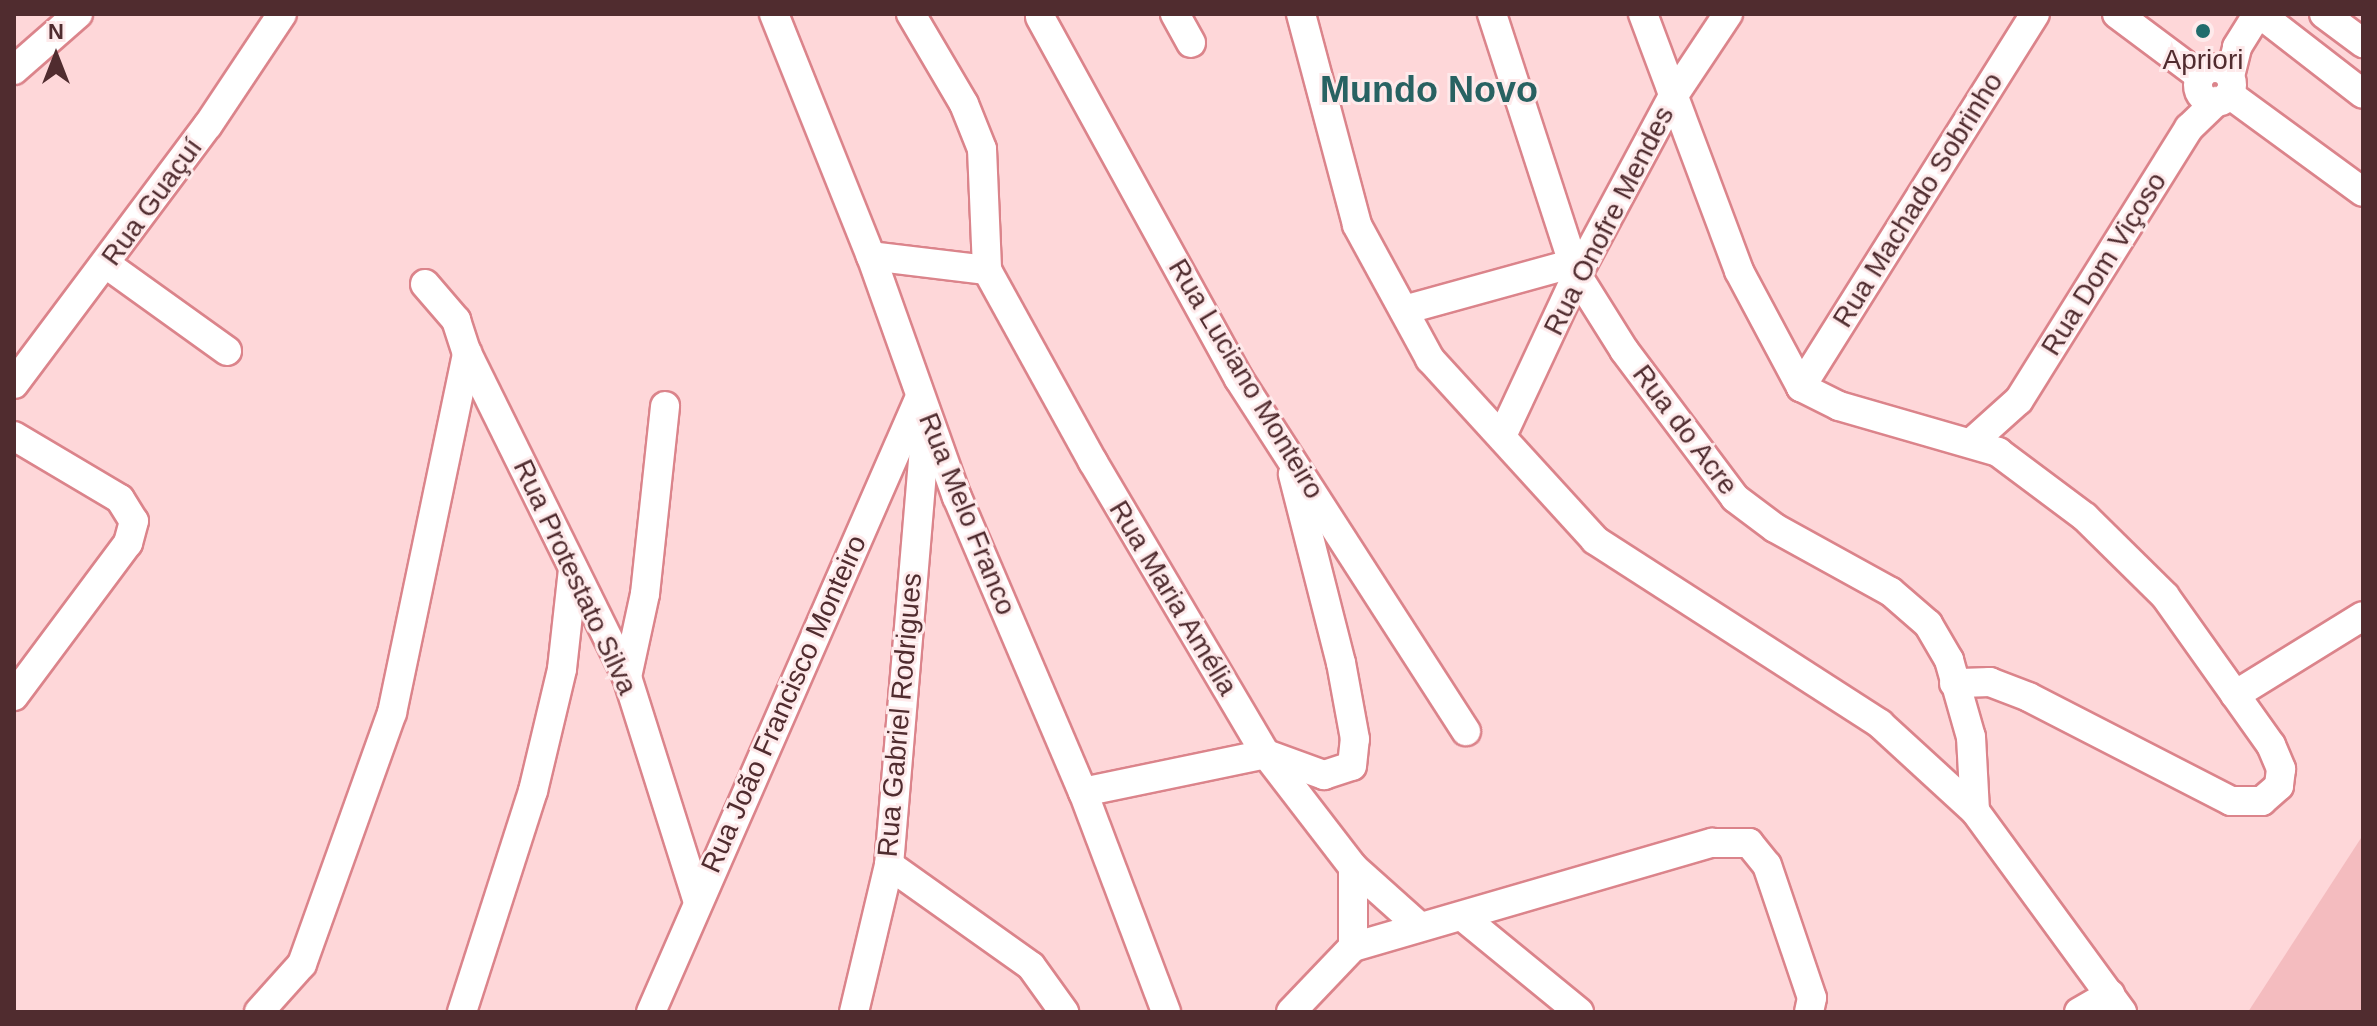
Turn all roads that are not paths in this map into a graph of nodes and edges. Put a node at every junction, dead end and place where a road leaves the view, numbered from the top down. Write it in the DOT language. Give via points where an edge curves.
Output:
graph roads {
  1 [pos="78,14"];
  2 [pos="282,14"];
  3 [pos="774,14"];
  4 [pos="911,14"];
  5 [pos="1175,14"];
  6 [pos="1301,14"];
  7 [pos="1492,14"];
  8 [pos="1643,14"];
  9 [pos="1728,14"];
  10 [pos="2035,14"];
  11 [pos="2117,14"];
  12 [pos="2259,14"];
  13 [pos="2324,14"];
  14 [pos="1040,17"];
  15 [pos="1191,43"];
  16 [pos="2363,43"];
  17 [pos="14,70"];
  18 [pos="2213,85"];
  19 [pos="2363,94"];
  20 [pos="1672,98"];
  21 [pos="2363,192"];
  22 [pos="871,256"];
  23 [pos="106,264"];
  24 [pos="987,270"];
  25 [pos="1574,270"];
  26 [pos="425,284"];
  27 [pos="1404,310"];
  28 [pos="227,351"];
  29 [pos="467,353"];
  30 [pos="14,384"];
  31 [pos="1801,387"];
  32 [pos="665,406"];
  33 [pos="923,406"];
  34 [pos="14,436"];
  35 [pos="1502,436"];
  36 [pos="1984,448"];
  37 [pos="1287,453"];
  38 [pos="957,497"];
  39 [pos="913,557"];
  40 [pos="573,568"];
  41 [pos="2363,616"];
  42 [pos="627,677"];
  43 [pos="1954,683"];
  44 [pos="2235,695"];
  45 [pos="14,696"];
  46 [pos="1466,731"];
  47 [pos="1266,754"];
  48 [pos="1083,792"];
  49 [pos="1975,811"];
  50 [pos="889,865"];
  51 [pos="1353,867"];
  52 [pos="697,899"];
  53 [pos="1463,917"];
  54 [pos="1419,926"];
  55 [pos="1353,947"];
  56 [pos="2116,1003"];
  57 [pos="259,1012"];
  58 [pos="462,1012"];
  59 [pos="651,1012"];
  60 [pos="854,1012"];
  61 [pos="1064,1012"];
  62 [pos="1166,1012"];
  63 [pos="1291,1012"];
  64 [pos="1579,1012"];
  65 [pos="1809,1012"];
  66 [pos="2079,1012"];
  1 -- 17 [label="street"];
  2 -- 23 [label="street, Rua Guaçuí"];
  3 -- 22 [label="street, Rua Melo Franco"];
  4 -- 24 [label="street" via="964,104 982,149"];
  5 -- 15 [label="street"];
  6 -- 27 [label="street" via="1357,225"];
  7 -- 25 [label="street, Rua do Acre"];
  8 -- 20 [label="street"];
  9 -- 20 [label="street, Rua Onofre Mendes"];
  10 -- 31 [label="street, Rua Machado Sobrinho"];
  11 -- 18 [label="street"];
  12 -- 18 [label="street"];
  12 -- 19 [label="street"];
  13 -- 16 [label="street"];
  14 -- 37 [label="street, Rua Luciano Monteiro" via="1239,379"];
  18 -- 21 [label="street"];
  18 -- 36 [label="street, Rua Dom Viçoso" via="2019,400 2012,429"];
  20 -- 25 [label="street, Rua Onofre Mendes"];
  20 -- 31 [label="street" via="1739,271"];
  22 -- 24 [label="street"];
  22 -- 33 [label="street, Rua Melo Franco"];
  23 -- 28 [label="street"];
  23 -- 30 [label="street, Rua Guaçuí"];
  24 -- 47 [label="street, Rua Maria Amélia" via="1177,610"];
  25 -- 27 [label="street"];
  25 -- 35 [label="street, Rua Onofre Mendes"];
  25 -- 43 [label="street, Rua do Acre" via="1624,350 1735,498 1775,528 1891,592 1928,624 1949,660"];
  26 -- 29 [label="street, Rua Protestato Silva" via="456,320"];
  27 -- 35 [label="street" via="1430,359"];
  29 -- 40 [label="street, Rua Protestato Silva"];
  29 -- 57 [label="street" via="392,713 302,964"];
  31 -- 36 [label="street" via="1839,406"];
  32 -- 42 [label="street" via="645,594"];
  33 -- 38 [label="street, Rua Melo Franco"];
  33 -- 39 [label="street, Rua Gabriel Rodrigues"];
  33 -- 52 [label="street, Rua João Francisco Monteiro"];
  34 -- 45 [label="street" via="120,499 134,521 128,543"];
  35 -- 49 [label="street" via="1595,540 1880,724"];
  36 -- 44 [label="street" via="2085,517 2165,596"];
  37 -- 46 [label="street, Rua Luciano Monteiro"];
  37 -- 47 [label="street" via="1355,739 1352,766 1338,774 1315,773"];
  38 -- 39 [label="street" via="932,521"];
  38 -- 48 [label="street, Rua Melo Franco"];
  39 -- 50 [label="street, Rua Gabriel Rodrigues"];
  40 -- 42 [label="street, Rua Protestato Silva"];
  40 -- 58 [label="street" via="562,669 536,776"];
  41 -- 44 [label="street"];
  42 -- 52 [label="street, Rua Protestato Silva"];
  43 -- 44 [label="street" via="1990,682 2231,801 2262,801 2279,786 2281,769"];
  43 -- 49 [label="street, Rua do Acre" via="1971,737"];
  47 -- 48 [label="street"];
  47 -- 51 [label="street, Rua Maria Amélia"];
  48 -- 62 [label="street, Rua Melo Franco"];
  49 -- 56 [label="street"];
  50 -- 60 [label="street, Rua Gabriel Rodrigues"];
  50 -- 61 [label="street" via="1031,966"];
  51 -- 54 [label="street, Rua Maria Amélia"];
  51 -- 55 [label="street"];
  52 -- 59 [label="street, Rua João Francisco Monteiro"];
  53 -- 54 [label="street"];
  53 -- 64 [label="street"];
  53 -- 65 [label="street" via="1712,843 1749,843 1767,865 1812,998"];
  54 -- 55 [label="street"];
  55 -- 63 [label="street"];
  56 -- 66 [label="street"];
}
